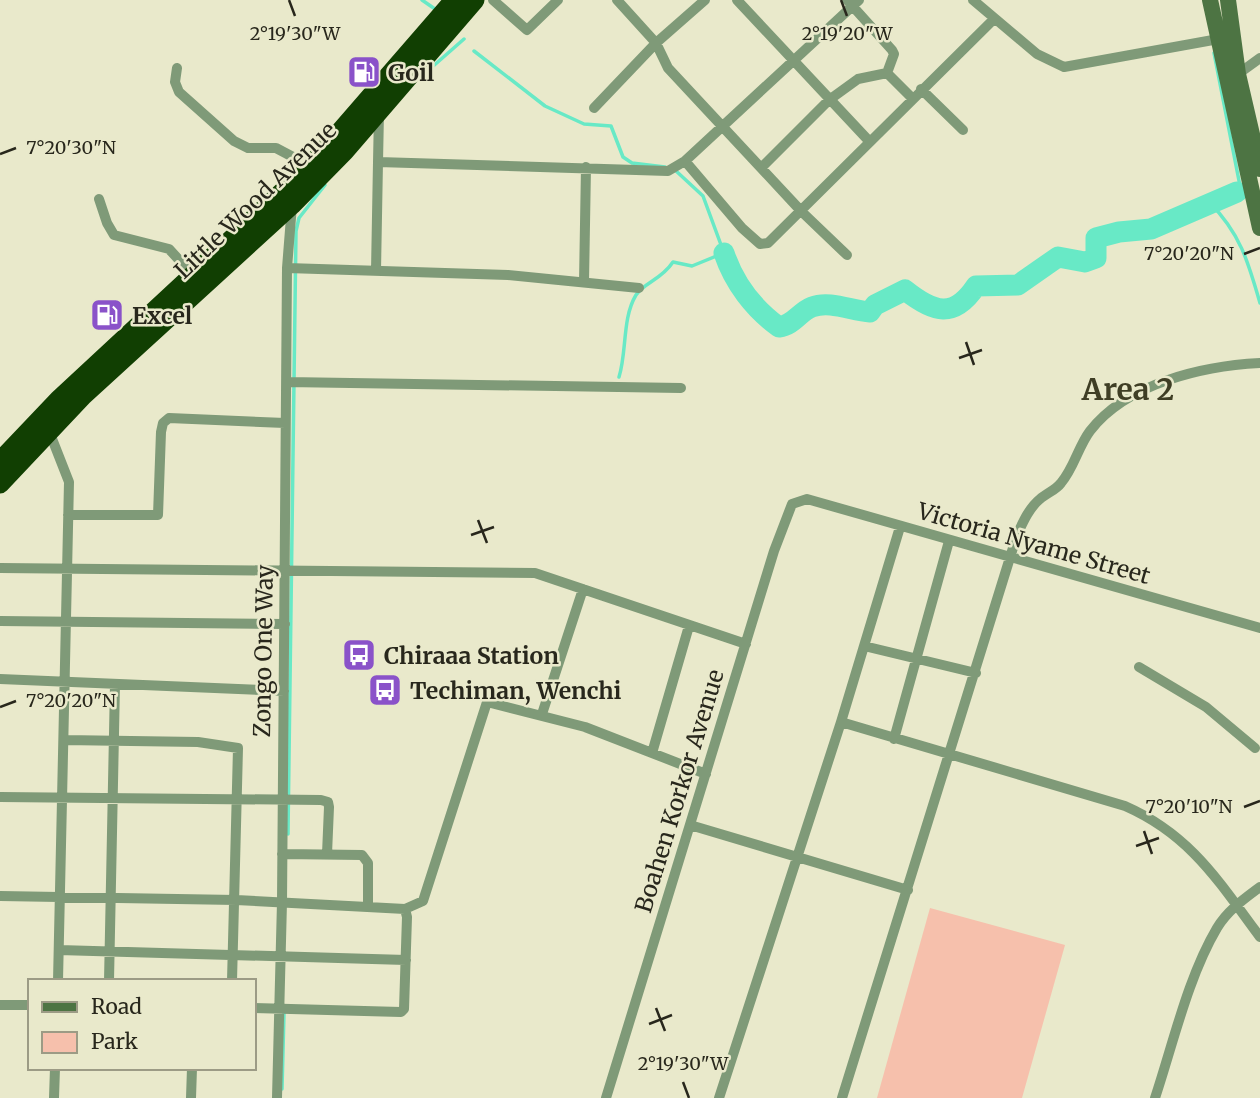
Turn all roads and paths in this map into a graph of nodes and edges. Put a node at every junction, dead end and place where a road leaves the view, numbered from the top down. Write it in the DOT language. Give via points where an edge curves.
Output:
graph roads {
  1 [pos="454,0"];
  2 [pos="475,0"];
  3 [pos="494,0"];
  4 [pos="558,0"];
  5 [pos="617,0"];
  6 [pos="705,0"];
  7 [pos="737,0"];
  8 [pos="973,0"];
  9 [pos="1210,0"];
  10 [pos="1228,0"];
  11 [pos="853,2"];
  12 [pos="993,20"];
  13 [pos="1235,36"];
  14 [pos="1219,39"];
  15 [pos="656,43"];
  16 [pos="1260,58"];
  17 [pos="793,63"];
  18 [pos="177,68"];
  19 [pos="887,73"];
  20 [pos="1238,74"];
  21 [pos="921,89"];
  22 [pos="912,98"];
  23 [pos="829,100"];
  24 [pos="594,108"];
  25 [pos="379,110"];
  26 [pos="723,127"];
  27 [pos="963,130"];
  28 [pos="869,141"];
  29 [pos="378,162"];
  30 [pos="310,166"];
  31 [pos="679,166"];
  32 [pos="586,167"];
  33 [pos="761,168"];
  34 [pos="1260,169"];
  35 [pos="99,198"];
  36 [pos="292,205"];
  37 [pos="802,212"];
  38 [pos="1260,228"];
  39 [pos="847,256"];
  40 [pos="287,268"];
  41 [pos="376,271"];
  42 [pos="192,274"];
  43 [pos="584,282"];
  44 [pos="639,288"];
  45 [pos="1260,363"];
  46 [pos="287,382"];
  47 [pos="681,388"];
  48 [pos="285,423"];
  49 [pos="49,431"];
  50 [pos="0,461"];
  51 [pos="0,484"];
  52 [pos="797,500"];
  53 [pos="68,515"];
  54 [pos="900,527"];
  55 [pos="949,541"];
  56 [pos="1010,559"];
  57 [pos="0,568"];
  58 [pos="65,569"];
  59 [pos="285,572"];
  60 [pos="583,589"];
  61 [pos="0,621"];
  62 [pos="65,622"];
  63 [pos="285,624"];
  64 [pos="689,626"];
  65 [pos="1260,628"];
  66 [pos="746,643"];
  67 [pos="864,646"];
  68 [pos="916,658"];
  69 [pos="1139,667"];
  70 [pos="976,673"];
  71 [pos="0,679"];
  72 [pos="65,682"];
  73 [pos="115,684"];
  74 [pos="284,691"];
  75 [pos="542,714"];
  76 [pos="841,722"];
  77 [pos="894,739"];
  78 [pos="64,740"];
  79 [pos="113,741"];
  80 [pos="1258,748"];
  81 [pos="652,753"];
  82 [pos="951,757"];
  83 [pos="706,774"];
  84 [pos="0,797"];
  85 [pos="64,797"];
  86 [pos="111,798"];
  87 [pos="238,800"];
  88 [pos="283,801"];
  89 [pos="690,825"];
  90 [pos="282,854"];
  91 [pos="327,854"];
  92 [pos="797,857"];
  93 [pos="1260,887"];
  94 [pos="908,890"];
  95 [pos="0,897"];
  96 [pos="61,899"];
  97 [pos="110,900"];
  98 [pos="236,900"];
  99 [pos="282,902"];
  100 [pos="1236,904"];
  101 [pos="368,906"];
  102 [pos="405,909"];
  103 [pos="1260,937"];
  104 [pos="59,950"];
  105 [pos="109,952"];
  106 [pos="280,956"];
  107 [pos="233,957"];
  108 [pos="406,960"];
  109 [pos="58,979"];
  110 [pos="109,979"];
  111 [pos="232,979"];
  112 [pos="0,1005"];
  113 [pos="28,1006"];
  114 [pos="256,1008"];
  115 [pos="278,1009"];
  116 [pos="55,1070"];
  117 [pos="192,1070"];
  118 [pos="54,1098"];
  119 [pos="191,1098"];
  120 [pos="277,1098"];
  121 [pos="606,1098"];
  122 [pos="719,1098"];
  123 [pos="842,1098"];
  124 [pos="1155,1098"];
  1 -- 30 [label="highway, Little Wood Avenue"];
  2 -- 25 [label="highway, Little Wood Avenue"];
  3 -- 4 [label="street" via="527,30"];
  5 -- 15 [label="street"];
  6 -- 15 [label="street"];
  7 -- 17 [label="street"];
  8 -- 12 [label="street"];
  9 -- 14 [label="street"];
  10 -- 13 [label="street"];
  11 -- 17 [label="street"];
  11 -- 19 [label="street" via="894,54"];
  12 -- 14 [label="street" via="1037,54 1064,67"];
  12 -- 21 [label="street"];
  13 -- 14 [label="street"];
  13 -- 20 [label="street"];
  14 -- 38 [label="street"];
  15 -- 24 [label="street"];
  15 -- 26 [label="street" via="668,68"];
  16 -- 20 [label="street"];
  17 -- 23 [label="street"];
  17 -- 26 [label="street"];
  18 -- 30 [label="street" via="179,92 234,141 248,148 276,148"];
  19 -- 22 [label="street"];
  19 -- 23 [label="street" via="858,79"];
  20 -- 34 [label="street"];
  21 -- 22 [label="street"];
  21 -- 27 [label="street"];
  22 -- 28 [label="street"];
  23 -- 28 [label="street"];
  23 -- 33 [label="street"];
  25 -- 29 [label="street"];
  25 -- 36 [label="highway, Little Wood Avenue"];
  26 -- 31 [label="street"];
  26 -- 33 [label="street"];
  28 -- 37 [label="street"];
  29 -- 32 [label="street"];
  29 -- 41 [label="street"];
  30 -- 42 [label="highway, Little Wood Avenue"];
  31 -- 32 [label="street"];
  31 -- 37 [label="street" via="760,244 774,239"];
  32 -- 43 [label="street"];
  33 -- 37 [label="street"];
  35 -- 42 [label="street" via="114,235 169,249"];
  36 -- 40 [label="street, Zongo One Way"];
  36 -- 49 [label="highway, Little Wood Avenue"];
  37 -- 39 [label="street"];
  40 -- 41 [label="street"];
  40 -- 46 [label="street, Zongo One Way"];
  41 -- 43 [label="street"];
  42 -- 50 [label="highway, Little Wood Avenue"];
  43 -- 44 [label="street"];
  45 -- 56 [label="street" via="1173,378 1110,412 1082,442 1061,483 1038,500 1026,517"];
  46 -- 47 [label="street"];
  46 -- 48 [label="street, Zongo One Way"];
  48 -- 53 [label="street" via="169,418 161,432 158,514"];
  48 -- 59 [label="street, Zongo One Way"];
  49 -- 51 [label="highway, Little Wood Avenue"];
  49 -- 53 [label="street" via="69,482"];
  52 -- 54 [label="street, Victoria Nyame Street" via="807,499"];
  52 -- 66 [label="street, Boahen Korkor Avenue" via="787,514"];
  53 -- 58 [label="street"];
  54 -- 55 [label="street, Victoria Nyame Street"];
  54 -- 67 [label="street"];
  55 -- 56 [label="street, Victoria Nyame Street"];
  55 -- 68 [label="street"];
  56 -- 65 [label="street, Victoria Nyame Street"];
  56 -- 70 [label="street"];
  57 -- 58 [label="street"];
  58 -- 59 [label="street"];
  58 -- 62 [label="street"];
  59 -- 60 [label="street" via="524,573 545,575"];
  59 -- 63 [label="street, Zongo One Way"];
  60 -- 64 [label="street"];
  60 -- 75 [label="street"];
  61 -- 62 [label="street"];
  62 -- 63 [label="street"];
  62 -- 72 [label="street"];
  63 -- 74 [label="street, Zongo One Way"];
  64 -- 66 [label="street"];
  64 -- 81 [label="street"];
  66 -- 83 [label="street, Boahen Korkor Avenue"];
  67 -- 68 [label="street"];
  67 -- 76 [label="street"];
  68 -- 70 [label="street"];
  68 -- 77 [label="street"];
  69 -- 80 [label="street" via="1206,707"];
  70 -- 82 [label="street"];
  71 -- 72 [label="street"];
  72 -- 73 [label="street"];
  72 -- 78 [label="street"];
  73 -- 74 [label="street"];
  73 -- 79 [label="street"];
  74 -- 88 [label="street, Zongo One Way"];
  75 -- 81 [label="street"];
  75 -- 102 [label="street" via="487,702 423,901"];
  76 -- 77 [label="street"];
  76 -- 92 [label="street"];
  77 -- 82 [label="street"];
  78 -- 79 [label="street"];
  78 -- 85 [label="street"];
  79 -- 86 [label="street"];
  79 -- 87 [label="street" via="198,742 238,748"];
  81 -- 83 [label="street"];
  82 -- 94 [label="street"];
  82 -- 100 [label="street" via="1125,806 1155,820 1186,843"];
  83 -- 89 [label="street, Boahen Korkor Avenue"];
  84 -- 85 [label="street"];
  85 -- 86 [label="street"];
  85 -- 96 [label="street"];
  86 -- 87 [label="street"];
  86 -- 97 [label="street"];
  87 -- 88 [label="street"];
  87 -- 98 [label="street"];
  88 -- 90 [label="street, Zongo One Way"];
  88 -- 91 [label="street" via="328,802"];
  89 -- 92 [label="street"];
  89 -- 121 [label="street, Boahen Korkor Avenue"];
  90 -- 91 [label="street"];
  90 -- 99 [label="street, Zongo One Way"];
  91 -- 101 [label="street" via="367,858"];
  92 -- 94 [label="street"];
  92 -- 122 [label="street"];
  93 -- 100 [label="street"];
  94 -- 123 [label="street"];
  95 -- 96 [label="street"];
  96 -- 97 [label="street"];
  96 -- 104 [label="street"];
  97 -- 98 [label="street"];
  97 -- 105 [label="street"];
  98 -- 99 [label="street"];
  98 -- 107 [label="street"];
  99 -- 101 [label="street"];
  99 -- 106 [label="street, Zongo One Way"];
  100 -- 103 [label="street"];
  100 -- 124 [label="street" via="1203,957"];
  101 -- 102 [label="street"];
  102 -- 108 [label="street"];
  104 -- 105 [label="street"];
  104 -- 109 [label="street"];
  105 -- 107 [label="street"];
  105 -- 110 [label="street"];
  106 -- 107 [label="street"];
  106 -- 108 [label="street"];
  106 -- 115 [label="street, Zongo One Way"];
  107 -- 111 [label="street"];
  108 -- 115 [label="street" via="404,1009 397,1014"];
  112 -- 113 [label="street"];
  114 -- 115 [label="street"];
  115 -- 120 [label="street, Zongo One Way"];
  116 -- 118 [label="street"];
  117 -- 119 [label="street"];
}
